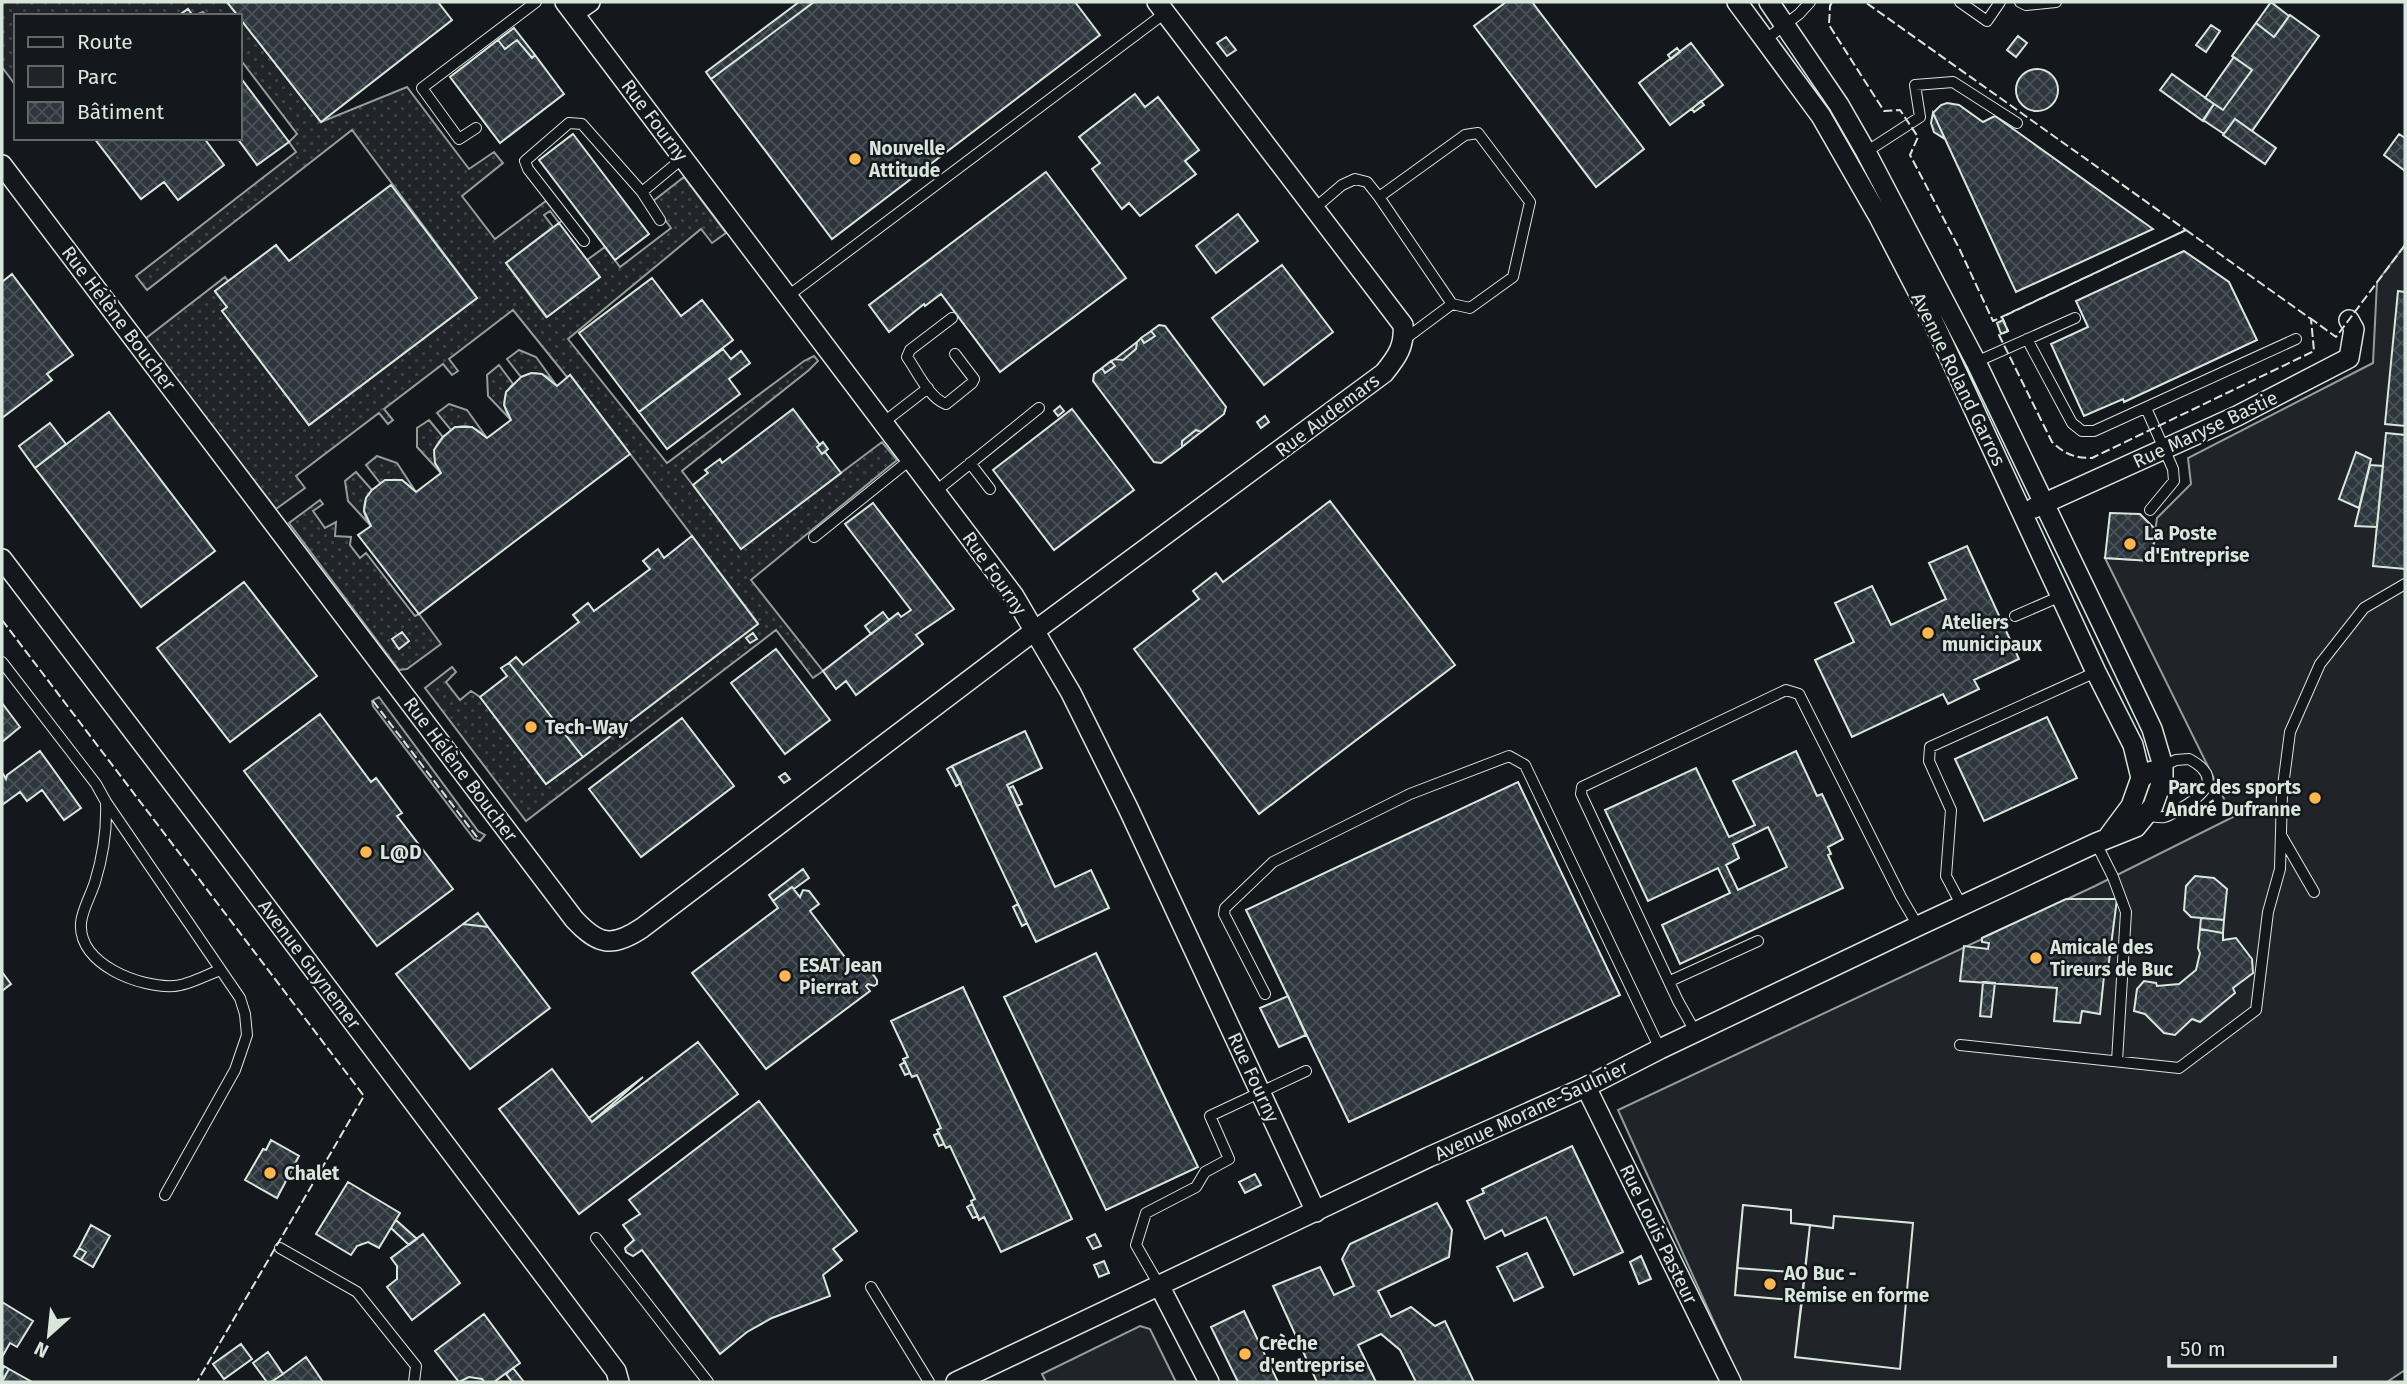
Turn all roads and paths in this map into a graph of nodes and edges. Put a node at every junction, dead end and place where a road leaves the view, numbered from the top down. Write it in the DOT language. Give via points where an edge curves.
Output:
graph roads {
  1 [pos="536,2"];
  2 [pos="1737,2"];
  3 [pos="1769,2"];
  4 [pos="1810,2"];
  5 [pos="1960,2"];
  6 [pos="2000,2"];
  7 [pos="2020,2"];
  8 [pos="2056,2"];
  9 [pos="576,5"];
  10 [pos="1161,7"];
  11 [pos="1786,25"];
  12 [pos="1765,40"];
  13 [pos="2017,123"];
  14 [pos="476,128"];
  15 [pos="1866,152"];
  16 [pos="683,158"];
  17 [pos="2,164"];
  18 [pos="642,192"];
  19 [pos="1379,197"];
  20 [pos="1315,208"];
  21 [pos="660,220"];
  22 [pos="584,241"];
  23 [pos="788,296"];
  24 [pos="1452,304"];
  25 [pos="952,318"];
  26 [pos="2075,318"];
  27 [pos="2349,320"];
  28 [pos="2296,338"];
  29 [pos="1405,339"];
  30 [pos="2027,339"];
  31 [pos="955,354"];
  32 [pos="1976,362"];
  33 [pos="928,388"];
  34 [pos="1039,408"];
  35 [pos="2146,408"];
  36 [pos="884,422"];
  37 [pos="2164,448"];
  38 [pos="911,458"];
  39 [pos="970,463"];
  40 [pos="990,489"];
  41 [pos="936,491"];
  42 [pos="2043,503"];
  43 [pos="2150,510"];
  44 [pos="2023,512"];
  45 [pos="814,537"];
  46 [pos="2,559"];
  47 [pos="2405,584"];
  48 [pos="2061,596"];
  49 [pos="2015,616"];
  50 [pos="1035,632"];
  51 [pos="2,662"];
  52 [pos="2096,672"];
  53 [pos="2163,766"];
  54 [pos="2141,778"];
  55 [pos="106,802"];
  56 [pos="2147,816"];
  57 [pos="2281,835"];
  58 [pos="2101,840"];
  59 [pos="2314,892"];
  60 [pos="1962,906"];
  61 [pos="1918,926"];
  62 [pos="1758,942"];
  63 [pos="220,970"];
  64 [pos="1670,981"];
  65 [pos="1265,994"];
  66 [pos="1696,1033"];
  67 [pos="1960,1045"];
  68 [pos="1660,1049"];
  69 [pos="2117,1061"];
  70 [pos="1306,1071"];
  71 [pos="1586,1087"];
  72 [pos="1261,1092"];
  73 [pos="164,1195"];
  74 [pos="1316,1212"];
  75 [pos="596,1238"];
  76 [pos="280,1248"];
  77 [pos="1159,1286"];
  78 [pos="871,1287"];
  79 [pos="617,1377"];
  80 [pos="414,1382"];
  81 [pos="632,1382"];
  82 [pos="708,1382"];
  83 [pos="929,1382"];
  84 [pos="956,1382"];
  85 [pos="1209,1382"];
  86 [pos="1731,1382"];
  1 -- 14 [label="lane" via="422,88 459,139"];
  2 -- 12 [label="street, Avenue Roland Garros"];
  3 -- 11 [label="street, Avenue Roland Garros"];
  4 -- 11 [label="lane"];
  5 -- 6 [label="lane" via="1987,21"];
  7 -- 8 [label="lane"];
  9 -- 16 [label="street, Rue Fourny"];
  10 -- 20 [label="street"];
  10 -- 23 [label="lane"];
  11 -- 12 [label="lane"];
  11 -- 15 [label="street, Avenue Roland Garros"];
  12 -- 44 [label="street, Avenue Roland Garros" via="1821,116 1880,217"];
  13 -- 15 [label="lane" via="1953,82 1915,85 1920,117"];
  15 -- 32 [label="street, Avenue Roland Garros"];
  16 -- 18 [label="lane"];
  16 -- 23 [label="street, Rue Fourny"];
  17 -- 50 [label="street, Rue Hélène Boucher" via="567,910 600,940 618,940 642,929"];
  18 -- 21 [label="lane"];
  18 -- 22 [label="lane" via="582,124 569,123 525,161"];
  19 -- 20 [label="lane" via="1367,182 1355,179"];
  19 -- 24 [label="lane"];
  19 -- 24 [label="lane" via="1465,135 1478,134 1530,202 1513,277 1470,307"];
  20 -- 29 [label="street" via="1403,325"];
  23 -- 36 [label="street, Rue Fourny"];
  24 -- 29 [label="lane"];
  25 -- 33 [label="lane" via="907,357"];
  26 -- 30 [label="lane"];
  27 -- 37 [label="street, Rue Maryse Bastie" via="2354,328 2349,358"];
  28 -- 35 [label="lane"];
  29 -- 50 [label="street, Rue Audemars" via="1384,373"];
  30 -- 32 [label="lane"];
  30 -- 35 [label="lane" via="2072,424 2082,431 2094,431"];
  31 -- 33 [label="lane" via="974,379 972,383 946,404"];
  32 -- 42 [label="street, Avenue Roland Garros"];
  33 -- 36 [label="lane"];
  34 -- 39 [label="lane"];
  35 -- 37 [label="lane"];
  36 -- 38 [label="street, Rue Fourny"];
  37 -- 42 [label="street, Rue Maryse Bastie"];
  37 -- 43 [label="lane" via="2174,481"];
  38 -- 41 [label="street, Rue Fourny"];
  38 -- 45 [label="lane"];
  39 -- 40 [label="lane"];
  39 -- 41 [label="lane"];
  41 -- 50 [label="street, Rue Fourny" via="1002,578"];
  42 -- 44 [label="street, Rue Maryse Bastie"];
  42 -- 53 [label="street, Avenue Roland Garros" via="2152,729"];
  44 -- 48 [label="street, Avenue Roland Garros"];
  46 -- 79 [label="street, Avenue Guynemer"];
  47 -- 57 [label="lane" via="2364,608 2320,664 2290,732"];
  48 -- 49 [label="lane"];
  48 -- 52 [label="street, Avenue Roland Garros"];
  50 -- 72 [label="street, Rue Fourny" via="1128,808"];
  51 -- 55 [label="lane"];
  52 -- 54 [label="street, Avenue Roland Garros" via="2133,745"];
  52 -- 60 [label="lane" via="1930,747 1929,761 1951,810 1946,876"];
  53 -- 54 [label="street"];
  53 -- 56 [label="street" via="2163,778"];
  53 -- 56 [label="lane" via="2189,759 2203,769 2207,787 2196,801 2166,817"];
  54 -- 58 [label="street" via="2131,806"];
  55 -- 63 [label="lane"];
  55 -- 63 [label="lane" via="100,867 81,923 85,942 100,962 128,980 178,986"];
  56 -- 58 [label="street, Avenue Morane-Saulnier" via="2136,827"];
  57 -- 59 [label="lane"];
  57 -- 69 [label="lane" via="2280,869 2268,912 2256,1010 2179,1068"];
  58 -- 60 [label="street, Avenue Morane-Saulnier"];
  58 -- 69 [label="lane" via="2126,912"];
  60 -- 61 [label="street, Avenue Morane-Saulnier"];
  61 -- 64 [label="lane" via="1799,694 1786,690 1582,787 1581,794"];
  61 -- 66 [label="street, Avenue Morane-Saulnier"];
  62 -- 64 [label="lane"];
  63 -- 73 [label="lane" via="240,998 247,1035 235,1070"];
  64 -- 66 [label="lane"];
  65 -- 68 [label="lane" via="1225,908 1273,862 1410,794 1509,756 1525,765"];
  66 -- 68 [label="street, Avenue Morane-Saulnier"];
  67 -- 69 [label="lane"];
  68 -- 71 [label="street, Avenue Morane-Saulnier"];
  70 -- 72 [label="lane"];
  71 -- 74 [label="street, Avenue Morane-Saulnier"];
  71 -- 86 [label="street, Rue Louis Pasteur"];
  72 -- 74 [label="street, Rue Fourny"];
  72 -- 77 [label="lane" via="1210,1116 1229,1158 1205,1172 1196,1187 1146,1213 1136,1245"];
  74 -- 77 [label="street, Avenue Morane-Saulnier"];
  75 -- 82 [label="lane"];
  76 -- 80 [label="lane" via="357,1292 416,1366"];
  77 -- 84 [label="street, Avenue Morane-Saulnier"];
  77 -- 85 [label="street"];
  78 -- 83 [label="lane"];
  79 -- 81 [label="street, Avenue Guynemer"];
}
